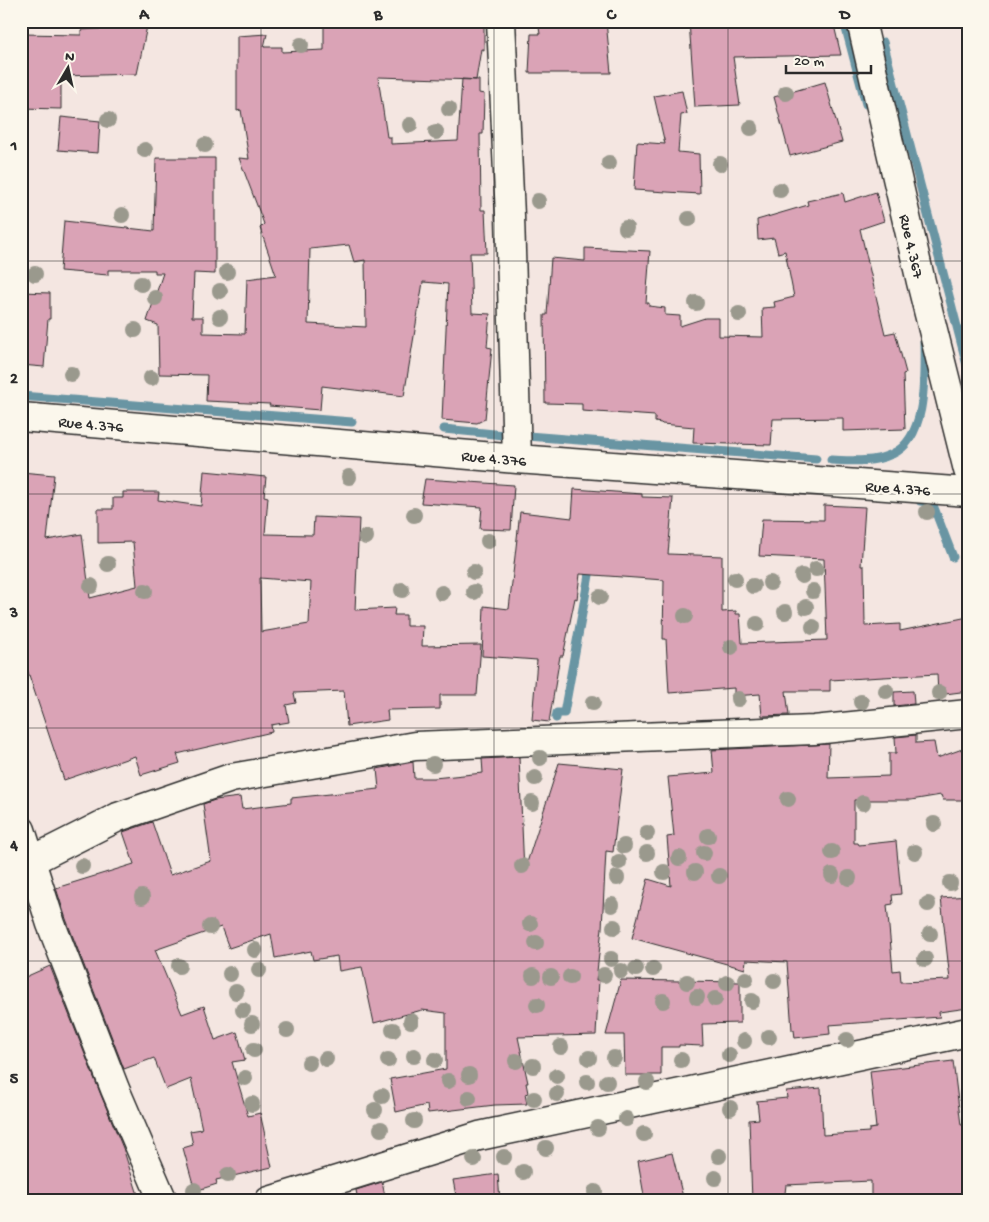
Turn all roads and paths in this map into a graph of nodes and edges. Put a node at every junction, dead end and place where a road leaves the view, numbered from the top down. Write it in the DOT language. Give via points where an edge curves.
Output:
graph roads {
  1 [pos="501,21"];
  2 [pos="861,21"];
  3 [pos="21,417"];
  4 [pos="517,460"];
  5 [pos="968,470"];
  6 [pos="968,492"];
  7 [pos="968,714"];
  8 [pos="21,830"];
  9 [pos="26,864"];
  10 [pos="968,1032"];
  11 [pos="163,1201"];
  12 [pos="269,1201"];
  1 -- 4 [label="street" via="511,226"];
  2 -- 5 [label="street, Rue 4.367"];
  3 -- 4 [label="street, Rue 4.376"];
  4 -- 6 [label="street, Rue 4.376"];
  7 -- 9 [label="street" via="814,730 415,746 231,778 118,817"];
  8 -- 9 [label="street"];
  9 -- 11 [label="street"];
  10 -- 12 [label="street" via="480,1136"];
}
